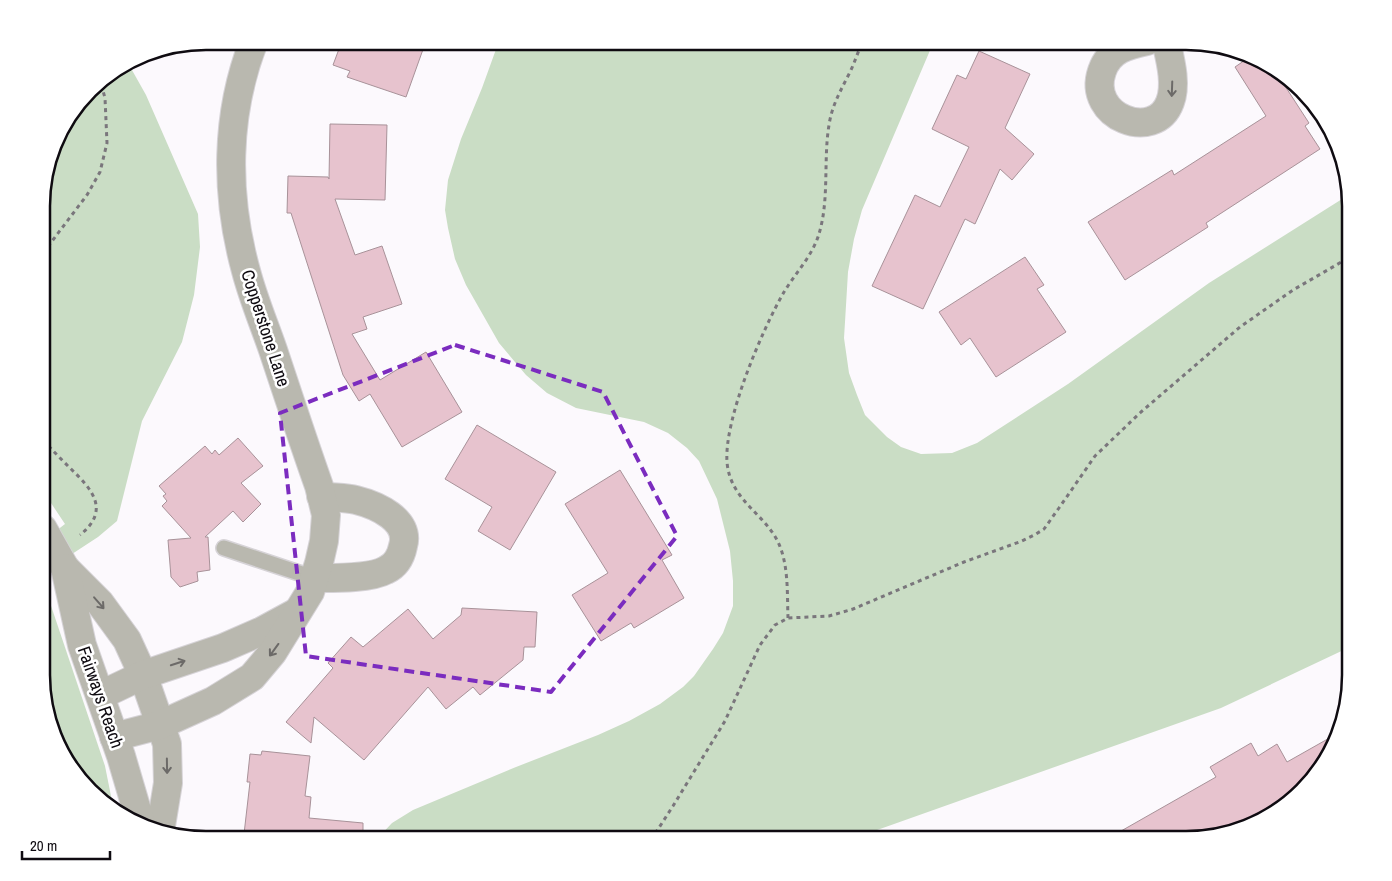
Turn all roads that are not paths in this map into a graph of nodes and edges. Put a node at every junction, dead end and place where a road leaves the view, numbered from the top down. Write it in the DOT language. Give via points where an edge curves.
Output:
graph roads {
  1 [pos="250,50"];
  2 [pos="1118,50"];
  3 [pos="1167,50"];
  4 [pos="321,496"];
  5 [pos="224,548"];
  6 [pos="54,549"];
  7 [pos="314,578"];
  8 [pos="300,610"];
  9 [pos="143,675"];
  10 [pos="101,695"];
  11 [pos="160,725"];
  12 [pos="114,737"];
  13 [pos="138,816"];
  14 [pos="161,825"];
  1 -- 4 [label="street, Copperstone Lane" via="234,114 230,160 234,211 246,271"];
  3 -- 2 [label="street, one-way" via="1173,92 1170,104 1151,121 1127,122 1104,104 1100,92 1104,65"];
  4 -- 7 [label="street, Copperstone Lane" via="326,515 324,541"];
  4 -- 7 [label="street" via="355,500 391,516 402,528 404,542 400,559 386,571 363,576"];
  5 -- 7 [label="lane"];
  6 -- 9 [label="street, one-way" via="127,640"];
  6 -- 10 [label="street, Fairways Reach" via="82,645"];
  7 -- 8 [label="street, Copperstone Lane"];
  9 -- 8 [label="street, one-way" via="222,648"];
  8 -- 11 [label="street, Copperstone Lane, one-way" via="273,652 252,677 213,701"];
  9 -- 10 [label="street"];
  9 -- 11 [label="street"];
  10 -- 12 [label="street, Fairways Reach"];
  11 -- 12 [label="street, Copperstone Lane"];
  11 -- 14 [label="street, one-way" via="167,744 168,783"];
  12 -- 13 [label="street, Fairways Reach"];
}
